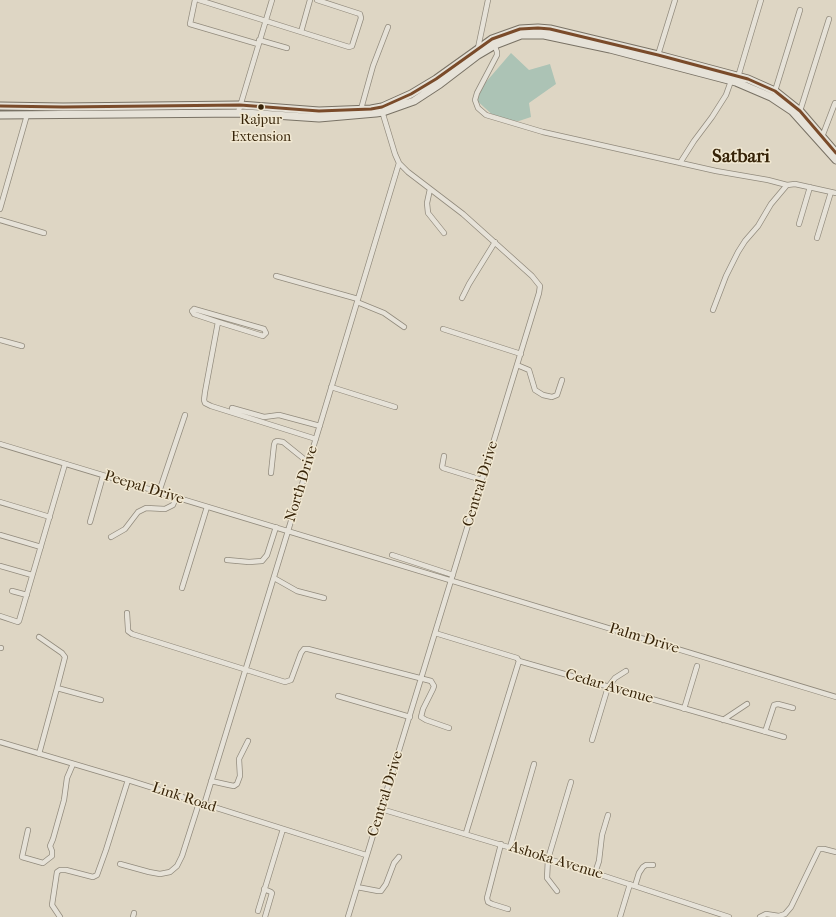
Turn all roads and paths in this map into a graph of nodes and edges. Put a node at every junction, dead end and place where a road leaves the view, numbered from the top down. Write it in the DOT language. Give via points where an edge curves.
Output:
graph roads {
  1 [pos="196,0"];
  2 [pos="199,0"];
  3 [pos="272,0"];
  4 [pos="310,0"];
  5 [pos="317,0"];
  6 [pos="488,0"];
  7 [pos="674,0"];
  8 [pos="761,0"];
  9 [pos="800,10"];
  10 [pos="829,18"];
  11 [pos="266,20"];
  12 [pos="388,27"];
  13 [pos="301,32"];
  14 [pos="258,42"];
  15 [pos="493,42"];
  16 [pos="287,48"];
  17 [pos="478,48"];
  18 [pos="658,55"];
  19 [pos="735,80"];
  20 [pos="775,92"];
  21 [pos="836,103"];
  22 [pos="240,105"];
  23 [pos="0,106"];
  24 [pos="42,107"];
  25 [pos="361,109"];
  26 [pos="382,110"];
  27 [pos="800,111"];
  28 [pos="238,113"];
  29 [pos="0,115"];
  30 [pos="27,115"];
  31 [pos="42,115"];
  32 [pos="822,137"];
  33 [pos="836,153"];
  34 [pos="836,160"];
  35 [pos="399,163"];
  36 [pos="680,163"];
  37 [pos="787,185"];
  38 [pos="810,187"];
  39 [pos="430,189"];
  40 [pos="834,193"];
  41 [pos="0,209"];
  42 [pos="0,220"];
  43 [pos="799,224"];
  44 [pos="44,233"];
  45 [pos="444,233"];
  46 [pos="817,238"];
  47 [pos="495,242"];
  48 [pos="276,276"];
  49 [pos="462,298"];
  50 [pos="357,300"];
  51 [pos="713,310"];
  52 [pos="218,322"];
  53 [pos="404,327"];
  54 [pos="443,329"];
  55 [pos="0,340"];
  56 [pos="22,346"];
  57 [pos="520,354"];
  58 [pos="517,365"];
  59 [pos="562,380"];
  60 [pos="331,387"];
  61 [pos="395,407"];
  62 [pos="232,408"];
  63 [pos="185,415"];
  64 [pos="320,426"];
  65 [pos="316,439"];
  66 [pos="0,444"];
  67 [pos="444,456"];
  68 [pos="309,463"];
  69 [pos="66,464"];
  70 [pos="271,473"];
  71 [pos="103,476"];
  72 [pos="482,480"];
  73 [pos="159,492"];
  74 [pos="176,497"];
  75 [pos="0,502"];
  76 [pos="207,507"];
  77 [pos="50,517"];
  78 [pos="90,522"];
  79 [pos="276,527"];
  80 [pos="288,531"];
  81 [pos="0,535"];
  82 [pos="111,537"];
  83 [pos="41,547"];
  84 [pos="392,555"];
  85 [pos="227,560"];
  86 [pos="0,566"];
  87 [pos="32,575"];
  88 [pos="453,575"];
  89 [pos="274,578"];
  90 [pos="451,581"];
  91 [pos="182,588"];
  92 [pos="12,591"];
  93 [pos="27,595"];
  94 [pos="324,598"];
  95 [pos="127,613"];
  96 [pos="0,616"];
  97 [pos="435,633"];
  98 [pos="39,637"];
  99 [pos="519,661"];
  100 [pos="697,666"];
  101 [pos="246,669"];
  102 [pos="626,671"];
  103 [pos="421,678"];
  104 [pos="608,687"];
  105 [pos="58,688"];
  106 [pos="338,696"];
  107 [pos="836,697"];
  108 [pos="101,700"];
  109 [pos="747,704"];
  110 [pos="793,708"];
  111 [pos="684,709"];
  112 [pos="410,717"];
  113 [pos="723,720"];
  114 [pos="449,728"];
  115 [pos="765,732"];
  116 [pos="784,737"];
  117 [pos="592,740"];
  118 [pos="248,741"];
  119 [pos="0,742"];
  120 [pos="39,754"];
  121 [pos="73,764"];
  122 [pos="534,764"];
  123 [pos="128,780"];
  124 [pos="211,781"];
  125 [pos="571,782"];
  126 [pos="199,803"];
  127 [pos="204,805"];
  128 [pos="381,809"];
  129 [pos="608,815"];
  130 [pos="283,829"];
  131 [pos="28,830"];
  132 [pos="466,833"];
  133 [pos="501,844"];
  134 [pos="510,847"];
  135 [pos="836,852"];
  136 [pos="366,855"];
  137 [pos="400,857"];
  138 [pos="548,859"];
  139 [pos="120,864"];
  140 [pos="653,865"];
  141 [pos="595,873"];
  142 [pos="630,884"];
  143 [pos="635,886"];
  144 [pos="357,887"];
  145 [pos="264,889"];
  146 [pos="557,891"];
  147 [pos="508,909"];
  148 [pos="258,911"];
  149 [pos="60,917"];
  150 [pos="265,917"];
  151 [pos="348,917"];
  152 [pos="620,917"];
  153 [pos="729,917"];
  154 [pos="760,917"];
  1 -- 14 [label="street" via="190,24"];
  2 -- 11 [label="street"];
  3 -- 11 [label="street"];
  4 -- 13 [label="street"];
  5 -- 13 [label="street" via="360,14 352,46"];
  6 -- 17 [label="street"];
  7 -- 18 [label="street"];
  8 -- 19 [label="street"];
  9 -- 20 [label="street"];
  10 -- 27 [label="street"];
  11 -- 13 [label="street"];
  11 -- 14 [label="street"];
  12 -- 25 [label="street" via="373,66"];
  14 -- 16 [label="street"];
  14 -- 22 [label="street"];
  15 -- 17 [label="main road"];
  15 -- 18 [label="main road" via="520,29 538,28"];
  15 -- 19 [label="main road" via="522,35 544,35"];
  15 -- 26 [label="main road" via="414,101"];
  15 -- 36 [label="street" via="498,52 475,100 478,108 486,115 543,132"];
  17 -- 26 [label="main road" via="436,79"];
  18 -- 19 [label="main road"];
  19 -- 20 [label="main road"];
  19 -- 34 [label="main road" via="792,110"];
  19 -- 36 [label="street"];
  20 -- 27 [label="main road"];
  21 -- 32 [label="street"];
  22 -- 24 [label="main road"];
  22 -- 25 [label="main road" via="319,111"];
  22 -- 28 [label="street"];
  23 -- 24 [label="main road"];
  24 -- 31 [label="main road" via="45,111"];
  25 -- 26 [label="main road"];
  26 -- 28 [label="main road" via="319,118"];
  26 -- 35 [label="street, Central Drive"];
  27 -- 32 [label="main road"];
  28 -- 31 [label="main road"];
  29 -- 30 [label="main road"];
  30 -- 31 [label="main road"];
  30 -- 41 [label="street"];
  32 -- 33 [label="main road"];
  35 -- 39 [label="street, Central Drive"];
  35 -- 50 [label="street, North Drive"];
  36 -- 37 [label="street"];
  37 -- 38 [label="street" via="793,183"];
  37 -- 51 [label="street" via="738,252"];
  38 -- 40 [label="street"];
  38 -- 43 [label="street"];
  39 -- 45 [label="street" via="428,213"];
  39 -- 47 [label="street, Central Drive"];
  40 -- 46 [label="street"];
  42 -- 44 [label="street"];
  47 -- 49 [label="street"];
  47 -- 57 [label="street, Central Drive" via="540,286"];
  48 -- 50 [label="street"];
  50 -- 53 [label="street" via="384,313"];
  50 -- 60 [label="street, North Drive"];
  52 -- 52 [label="street" via="192,312 195,309 218,315 264,329 266,333 263,336"];
  52 -- 65 [label="street" via="205,403"];
  54 -- 57 [label="street"];
  55 -- 56 [label="street"];
  57 -- 58 [label="street, Central Drive"];
  58 -- 59 [label="street" via="530,370 534,390 543,395 557,395"];
  58 -- 72 [label="street, Central Drive"];
  60 -- 61 [label="street"];
  60 -- 64 [label="street, North Drive"];
  62 -- 64 [label="street" via="264,417 279,415"];
  63 -- 73 [label="street"];
  64 -- 65 [label="street, North Drive"];
  65 -- 68 [label="street, North Drive"];
  66 -- 69 [label="street, Peepal Drive"];
  67 -- 72 [label="street" via="443,468"];
  68 -- 70 [label="street" via="283,442 277,441 274,445"];
  68 -- 80 [label="street, North Drive"];
  69 -- 71 [label="street, Peepal Drive"];
  69 -- 77 [label="street"];
  71 -- 73 [label="street, Peepal Drive"];
  71 -- 78 [label="street"];
  72 -- 88 [label="street, Central Drive"];
  73 -- 74 [label="street, Peepal Drive"];
  74 -- 76 [label="street, Peepal Drive"];
  74 -- 82 [label="street" via="173,505 165,509 141,509 125,529"];
  75 -- 77 [label="street"];
  76 -- 79 [label="street, Peepal Drive"];
  76 -- 91 [label="street"];
  77 -- 83 [label="street"];
  79 -- 80 [label="street, Peepal Drive"];
  79 -- 85 [label="street" via="267,555 262,561"];
  80 -- 89 [label="street, North Drive"];
  80 -- 90 [label="street, Palm Drive"];
  81 -- 83 [label="street"];
  83 -- 87 [label="street"];
  84 -- 88 [label="street"];
  86 -- 87 [label="street"];
  87 -- 93 [label="street"];
  88 -- 90 [label="street, Central Drive"];
  89 -- 94 [label="street" via="297,591"];
  89 -- 101 [label="street, North Drive"];
  90 -- 97 [label="street, Central Drive"];
  90 -- 107 [label="street, Palm Drive"];
  92 -- 93 [label="street"];
  93 -- 96 [label="street" via="19,622"];
  95 -- 101 [label="street" via="128,631 132,634"];
  97 -- 99 [label="street, Cedar Avenue" via="517,658"];
  97 -- 103 [label="street, Central Drive"];
  98 -- 105 [label="street" via="65,657"];
  99 -- 104 [label="street, Cedar Avenue"];
  99 -- 132 [label="street"];
  100 -- 111 [label="street"];
  101 -- 103 [label="street" via="289,682 301,653 308,649"];
  101 -- 124 [label="street, North Drive"];
  102 -- 104 [label="street" via="615,678"];
  103 -- 112 [label="street, Central Drive"];
  103 -- 114 [label="street" via="431,681 434,686 421,717"];
  104 -- 111 [label="street, Cedar Avenue"];
  104 -- 117 [label="street"];
  105 -- 108 [label="street"];
  105 -- 120 [label="street"];
  106 -- 112 [label="street"];
  109 -- 113 [label="street"];
  110 -- 115 [label="street" via="774,705"];
  111 -- 113 [label="street, Cedar Avenue"];
  112 -- 128 [label="street, Central Drive"];
  113 -- 115 [label="street, Cedar Avenue"];
  115 -- 116 [label="street, Cedar Avenue"];
  118 -- 124 [label="street" via="239,759 240,776 237,784 229,786"];
  119 -- 120 [label="street, Link Road"];
  120 -- 121 [label="street, Link Road"];
  121 -- 123 [label="street, Link Road"];
  121 -- 131 [label="street" via="50,846 52,856 43,864 22,857"];
  122 -- 134 [label="street"];
  123 -- 126 [label="street, Link Road"];
  123 -- 149 [label="street" via="97,875 93,877 66,870 58,872 52,905"];
  124 -- 127 [label="street, North Drive"];
  125 -- 138 [label="street"];
  126 -- 127 [label="street, Link Road"];
  126 -- 139 [label="street" via="182,856 170,872 160,874"];
  127 -- 130 [label="street, Link Road"];
  128 -- 132 [label="street, Ashoka Avenue"];
  128 -- 136 [label="street, Central Drive"];
  129 -- 141 [label="street"];
  130 -- 136 [label="street, Link Road"];
  130 -- 145 [label="street"];
  132 -- 133 [label="street, Ashoka Avenue"];
  133 -- 134 [label="street, Ashoka Avenue"];
  133 -- 147 [label="street" via="487,898 488,902"];
  134 -- 138 [label="street, Ashoka Avenue"];
  135 -- 154 [label="street" via="818,850 791,907 785,914 766,914"];
  136 -- 144 [label="street, Central Drive"];
  137 -- 144 [label="street" via="394,863 381,890"];
  138 -- 141 [label="street, Ashoka Avenue"];
  138 -- 146 [label="street" via="547,878"];
  140 -- 143 [label="street" via="643,867"];
  141 -- 142 [label="street, Ashoka Avenue"];
  142 -- 143 [label="street, Ashoka Avenue"];
  142 -- 152 [label="street"];
  143 -- 153 [label="street, Ashoka Avenue"];
  144 -- 151 [label="street, Central Drive"];
  145 -- 148 [label="street"];
  145 -- 150 [label="street" via="272,893"];
}
